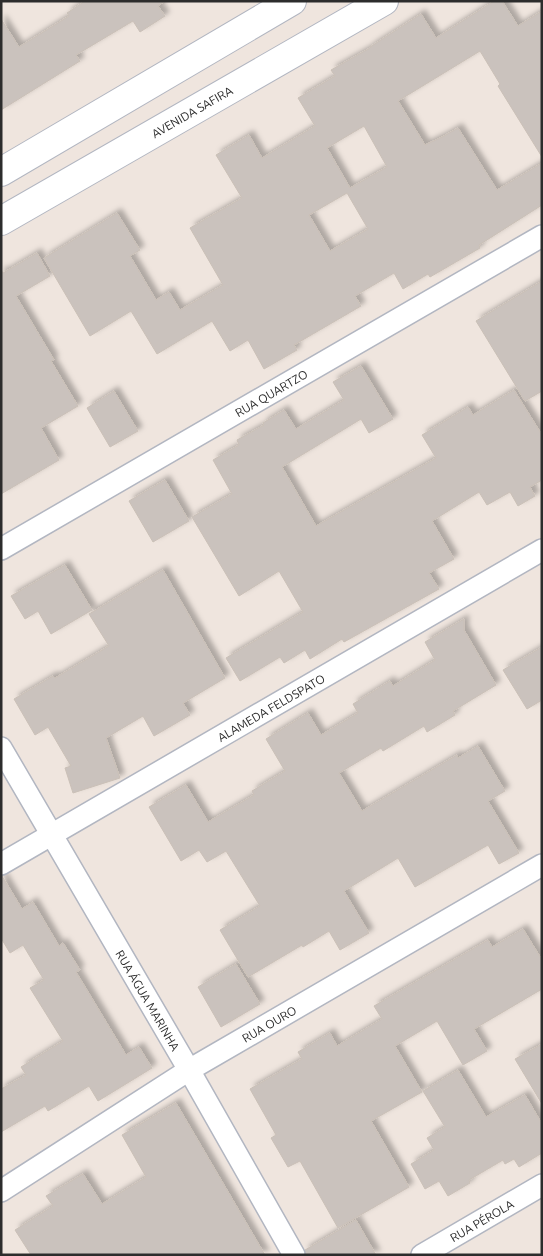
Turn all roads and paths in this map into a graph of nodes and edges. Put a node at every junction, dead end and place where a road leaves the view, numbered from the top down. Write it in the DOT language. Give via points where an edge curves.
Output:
graph roads {
  1 [pos="292,1"];
  2 [pos="384,1"];
  3 [pos="1,172"];
  4 [pos="1,221"];
  5 [pos="542,236"];
  6 [pos="1,549"];
  7 [pos="542,550"];
  8 [pos="1,748"];
  9 [pos="52,834"];
  10 [pos="1,864"];
  11 [pos="542,866"];
  12 [pos="189,1070"];
  13 [pos="542,1185"];
  14 [pos="1,1191"];
  15 [pos="294,1255"];
  16 [pos="422,1255"];
  1 -- 3 [label="street"];
  2 -- 4 [label="street, AVENIDA SAFIRA"];
  5 -- 6 [label="street, RUA QUARTZO"];
  7 -- 9 [label="street, ALAMEDA FELDSPATO"];
  8 -- 9 [label="street, RUA ÁGUA MARINHA"];
  9 -- 10 [label="street, ALAMEDA FELDSPATO"];
  9 -- 12 [label="street, RUA ÁGUA MARINHA"];
  11 -- 12 [label="street, RUA OURO"];
  12 -- 14 [label="street, RUA OURO"];
  12 -- 15 [label="street, RUA ÁGUA MARINHA"];
  13 -- 16 [label="street, RUA PÉROLA"];
}
